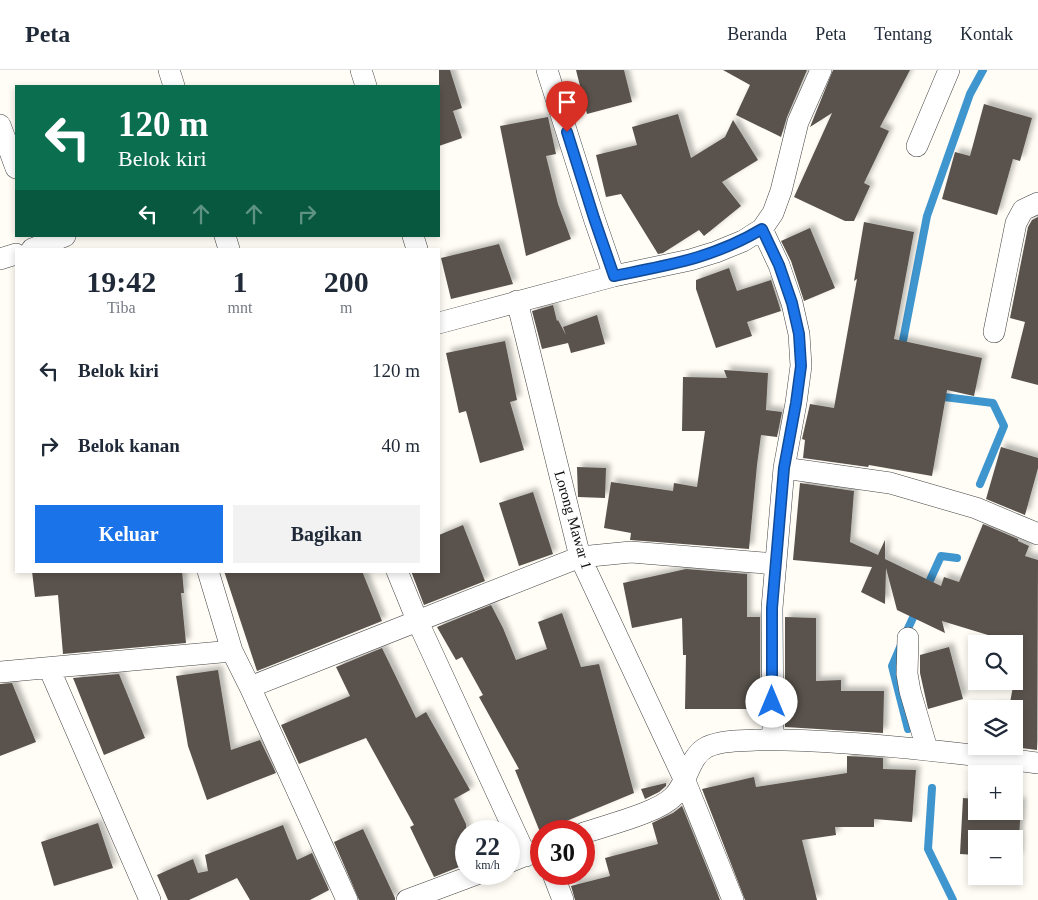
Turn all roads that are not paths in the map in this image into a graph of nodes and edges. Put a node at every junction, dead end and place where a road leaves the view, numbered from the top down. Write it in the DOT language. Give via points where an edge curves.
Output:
graph roads {
  1 [pos="169,70"];
  2 [pos="360,70"];
  3 [pos="547,70"];
  4 [pos="821,70"];
  5 [pos="949,70"];
  6 [pos="174,85"];
  7 [pos="366,85"];
  8 [pos="0,125"];
  9 [pos="917,146"];
  10 [pos="15,165"];
  11 [pos="1038,203"];
  12 [pos="762,229"];
  13 [pos="61,237"];
  14 [pos="39,243"];
  15 [pos="15,254"];
  16 [pos="0,259"];
  17 [pos="614,276"];
  18 [pos="517,302"];
  19 [pos="440,321"];
  20 [pos="994,332"];
  21 [pos="784,468"];
  22 [pos="1038,534"];
  23 [pos="580,557"];
  24 [pos="776,564"];
  25 [pos="209,573"];
  26 [pos="398,573"];
  27 [pos="417,620"];
  28 [pos="908,638"];
  29 [pos="232,651"];
  30 [pos="49,668"];
  31 [pos="0,672"];
  32 [pos="250,687"];
  33 [pos="772,740"];
  34 [pos="927,749"];
  35 [pos="1038,763"];
  36 [pos="685,781"];
  37 [pos="595,830"];
  38 [pos="525,856"];
  39 [pos="455,882"];
  40 [pos="557,885"];
  41 [pos="150,900"];
  42 [pos="348,900"];
  43 [pos="407,900"];
  44 [pos="563,900"];
  45 [pos="733,900"];
  1 -- 6 [label="street"];
  2 -- 7 [label="street"];
  3 -- 17 [label="street"];
  4 -- 12 [label="street" via="798,122 773,213"];
  5 -- 9 [label="street"];
  8 -- 10 [label="street"];
  11 -- 20 [label="street" via="1024,210 1016,223"];
  12 -- 17 [label="street" via="716,252"];
  12 -- 21 [label="street" via="782,272 799,334 801,366"];
  13 -- 14 [label="street"];
  15 -- 16 [label="street"];
  17 -- 18 [label="street"];
  18 -- 19 [label="street"];
  18 -- 23 [label="street, Lorong Mawar 1"];
  21 -- 22 [label="street" via="890,483 976,508"];
  21 -- 24 [label="street"];
  23 -- 24 [label="street" via="631,552"];
  23 -- 27 [label="street"];
  23 -- 36 [label="street, Lorong Mawar 1"];
  24 -- 33 [label="street" via="772,608"];
  25 -- 29 [label="street"];
  26 -- 27 [label="street"];
  27 -- 32 [label="street"];
  27 -- 38 [label="street"];
  28 -- 34 [label="street" via="907,674"];
  29 -- 30 [label="street"];
  29 -- 32 [label="street"];
  30 -- 31 [label="street"];
  30 -- 41 [label="street"];
  32 -- 42 [label="street"];
  33 -- 34 [label="street"];
  33 -- 36 [label="street" via="729,742 705,748 698,754"];
  34 -- 35 [label="street"];
  36 -- 37 [label="street" via="675,796 657,808"];
  36 -- 45 [label="street, Lorong Mawar 1"];
  39 -- 43 [label="street"];
  40 -- 44 [label="street"];
}
